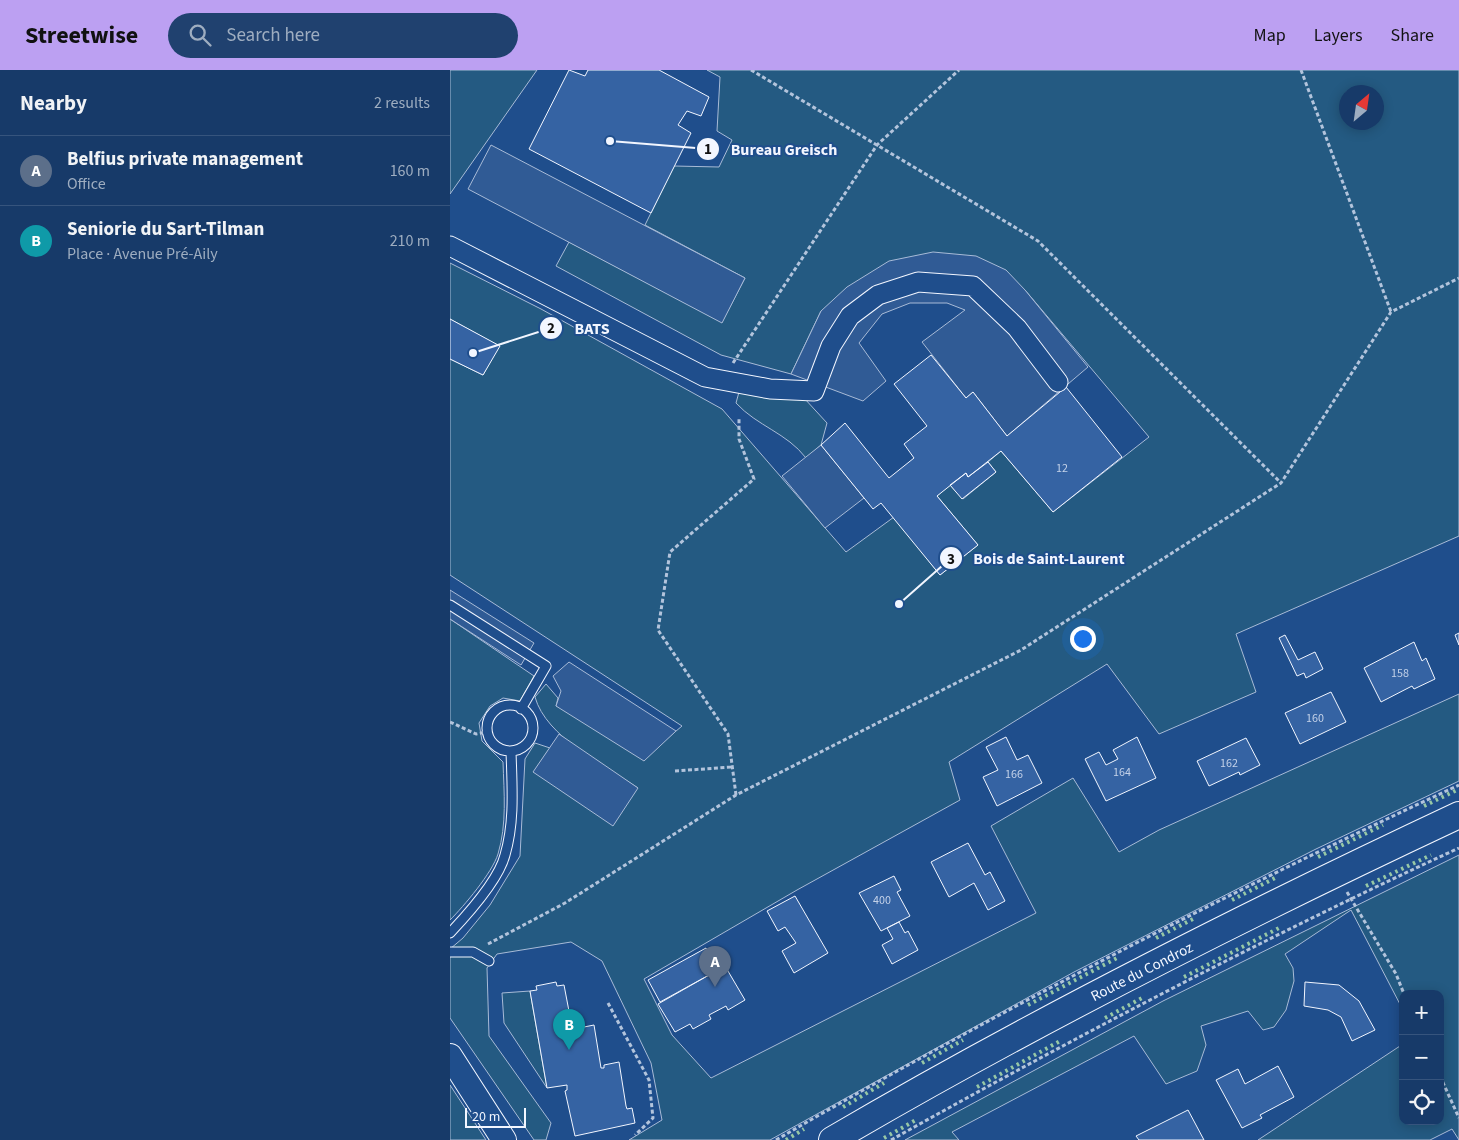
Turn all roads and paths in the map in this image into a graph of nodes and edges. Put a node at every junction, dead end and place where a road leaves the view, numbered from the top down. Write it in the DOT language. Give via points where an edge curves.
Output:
graph roads {
  1 [pos="751,70"];
  2 [pos="959,70"];
  3 [pos="1300,70"];
  4 [pos="877,145"];
  5 [pos="450,246"];
  6 [pos="1459,278"];
  7 [pos="1391,312"];
  8 [pos="721,381"];
  9 [pos="1058,382"];
  10 [pos="739,417"];
  11 [pos="1281,483"];
  12 [pos="450,605"];
  13 [pos="521,709"];
  14 [pos="450,722"];
  15 [pos="487,732"];
  16 [pos="511,751"];
  17 [pos="732,767"];
  18 [pos="675,770"];
  19 [pos="736,795"];
  20 [pos="1459,815"];
  21 [pos="1459,848"];
  22 [pos="1338,873"];
  23 [pos="1350,899"];
  24 [pos="450,933"];
  25 [pos="450,952"];
  26 [pos="473,952"];
  27 [pos="489,961"];
  28 [pos="1402,990"];
  29 [pos="608,1003"];
  30 [pos="450,1056"];
  31 [pos="1442,1080"];
  32 [pos="1459,1118"];
  33 [pos="635,1135"];
  34 [pos="504,1140"];
  35 [pos="832,1140"];
  36 [pos="891,1140"];
  1 -- 4 [label="path"];
  2 -- 4 [label="path"];
  3 -- 7 [label="path"];
  4 -- 8 [label="path"];
  4 -- 11 [label="path" via="1038,241"];
  5 -- 8 [label="street" via="705,377"];
  6 -- 7 [label="path"];
  7 -- 11 [label="path"];
  8 -- 9 [label="street" via="770,389 814,391 831,346 850,316 878,294 918,282 973,286 1017,328"];
  10 -- 17 [label="path" via="739,439 754,479 670,552 658,630 728,734"];
  11 -- 19 [label="path" via="1021,650"];
  12 -- 13 [label="lane" via="546,666"];
  13 -- 15 [label="lane" via="508,706 494,711"];
  13 -- 16 [label="lane" via="532,722 531,738 520,749"];
  14 -- 15 [label="path" via="476,734"];
  15 -- 16 [label="lane" via="496,746"];
  16 -- 24 [label="lane" via="512,810 505,857 478,902"];
  17 -- 18 [label="path"];
  17 -- 19 [label="path"];
  19 -- 26 [label="path" via="565,903"];
  20 -- 22 [label="main road, Route du Condroz"];
  21 -- 23 [label="path"];
  22 -- 23 [label="path"];
  22 -- 35 [label="main road, Route du Condroz" via="1068,1010"];
  23 -- 28 [label="path"];
  23 -- 36 [label="path" via="1145,1003"];
  25 -- 26 [label="lane"];
  26 -- 27 [label="lane"];
  29 -- 33 [label="path" via="648,1080 653,1118"];
  30 -- 34 [label="street"];
  31 -- 32 [label="path"];
}
